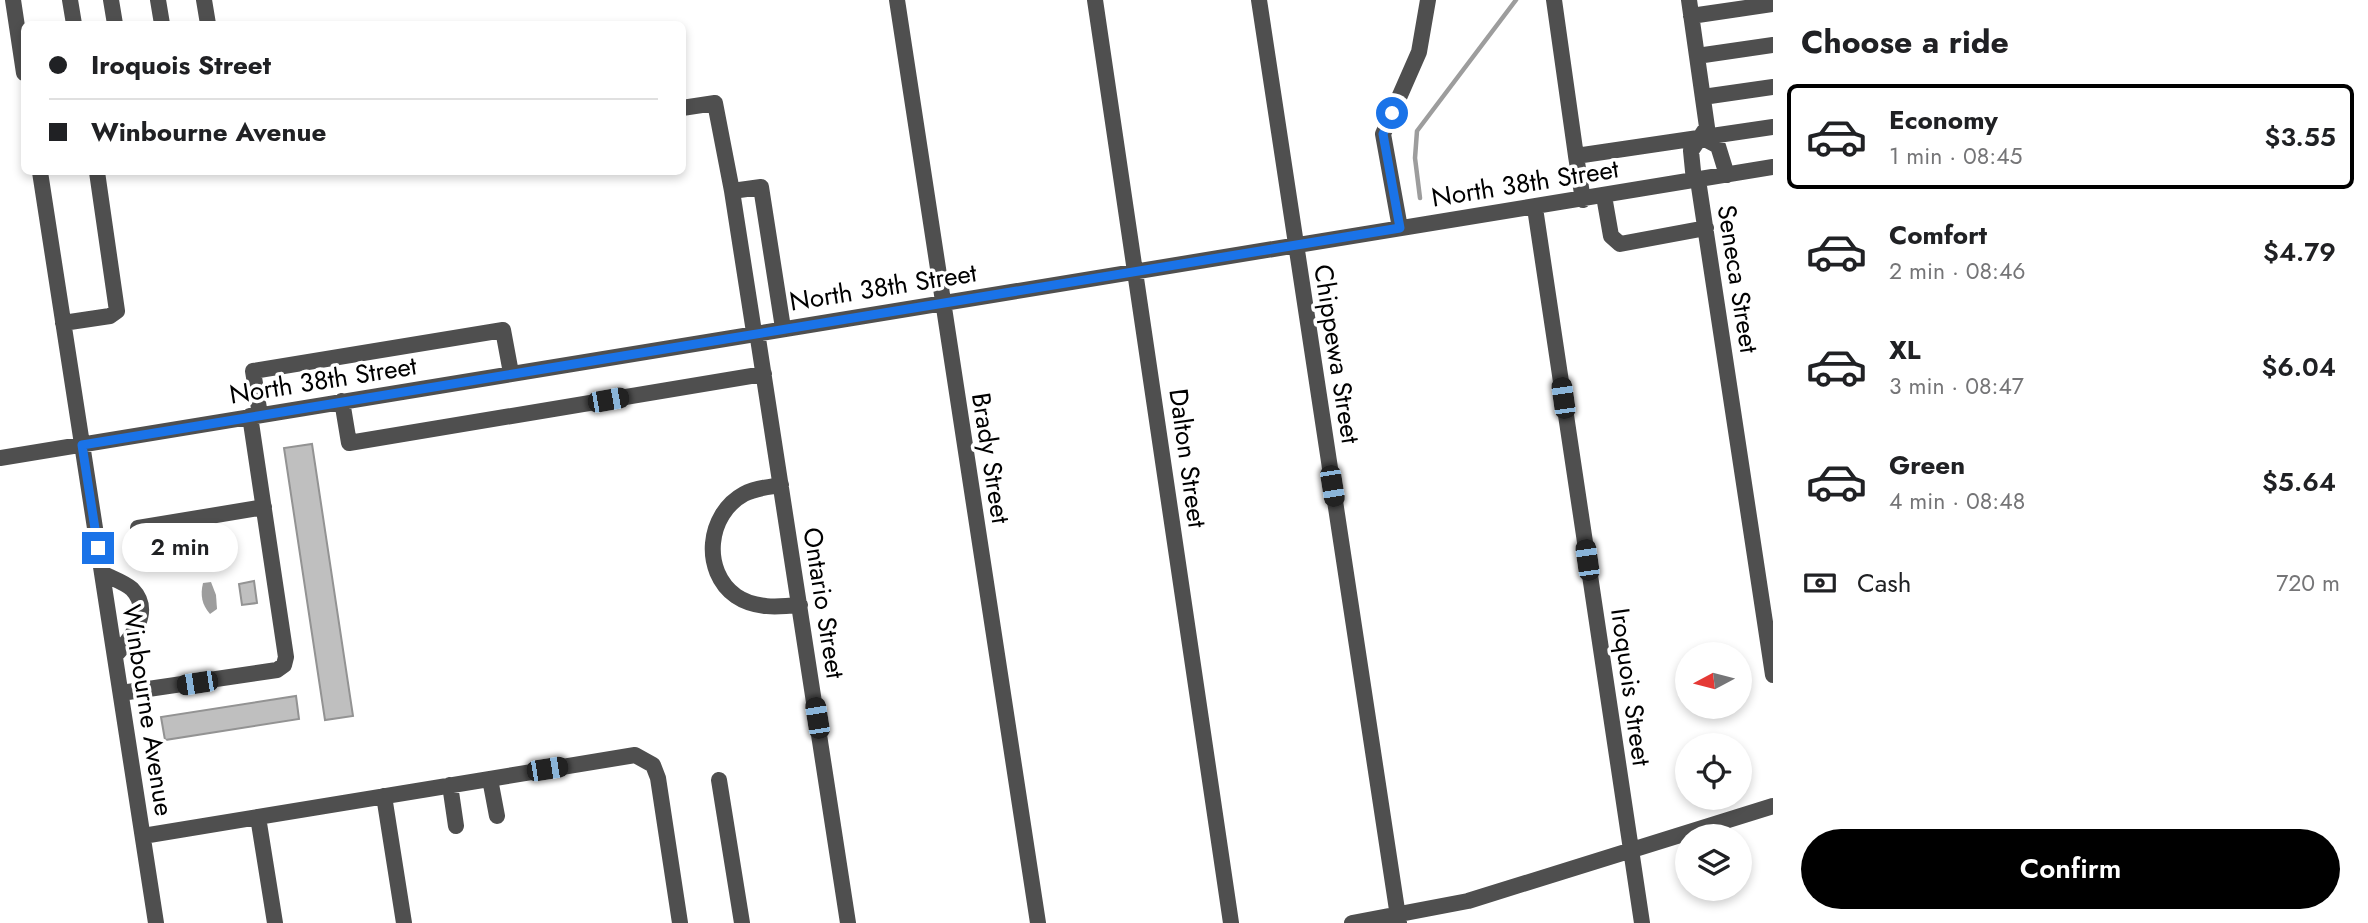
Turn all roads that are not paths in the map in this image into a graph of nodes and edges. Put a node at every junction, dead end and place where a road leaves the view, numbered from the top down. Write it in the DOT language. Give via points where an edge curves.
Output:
graph roads {
  1 [pos="13,0"];
  2 [pos="70,0"];
  3 [pos="111,0"];
  4 [pos="158,0"];
  5 [pos="204,0"];
  6 [pos="897,0"];
  7 [pos="1095,0"];
  8 [pos="1258,0"];
  9 [pos="1428,0"];
  10 [pos="1553,0"];
  11 [pos="1773,4"];
  12 [pos="1690,8"];
  13 [pos="74,21"];
  14 [pos="114,21"];
  15 [pos="162,21"];
  16 [pos="208,21"];
  17 [pos="1773,45"];
  18 [pos="21,53"];
  19 [pos="1697,56"];
  20 [pos="1773,87"];
  21 [pos="1703,97"];
  22 [pos="686,107"];
  23 [pos="1773,127"];
  24 [pos="1703,138"];
  25 [pos="1576,156"];
  26 [pos="1773,167"];
  27 [pos="40,175"];
  28 [pos="97,175"];
  29 [pos="1727,175"];
  30 [pos="1696,180"];
  31 [pos="732,191"];
  32 [pos="1604,196"];
  33 [pos="1583,200"];
  34 [pos="1535,208"];
  35 [pos="1400,228"];
  36 [pos="1706,228"];
  37 [pos="1295,245"];
  38 [pos="1136,270"];
  39 [pos="942,303"];
  40 [pos="63,323"];
  41 [pos="783,328"];
  42 [pos="756,332"];
  43 [pos="511,373"];
  44 [pos="764,374"];
  45 [pos="342,401"];
  46 [pos="255,416"];
  47 [pos="82,445"];
  48 [pos="0,458"];
  49 [pos="781,485"];
  50 [pos="264,507"];
  51 [pos="138,528"];
  52 [pos="102,573"];
  53 [pos="800,605"];
  54 [pos="115,656"];
  55 [pos="1773,675"];
  56 [pos="121,693"];
  57 [pos="490,779"];
  58 [pos="719,780"];
  59 [pos="450,785"];
  60 [pos="384,796"];
  61 [pos="1773,806"];
  62 [pos="496,816"];
  63 [pos="258,817"];
  64 [pos="456,826"];
  65 [pos="143,836"];
  66 [pos="1630,851"];
  67 [pos="1398,919"];
  68 [pos="156,923"];
  69 [pos="275,923"];
  70 [pos="404,923"];
  71 [pos="680,923"];
  72 [pos="742,923"];
  73 [pos="849,923"];
  74 [pos="1038,923"];
  75 [pos="1231,923"];
  76 [pos="1352,923"];
  77 [pos="1642,923"];
  1 -- 18 [label="street"];
  2 -- 13 [label="street"];
  3 -- 14 [label="street"];
  4 -- 15 [label="street"];
  5 -- 16 [label="street"];
  6 -- 39 [label="street, Brady Street"];
  7 -- 38 [label="street, Dalton Street"];
  8 -- 37 [label="street, Chippewa Street"];
  9 -- 35 [label="street" via="1419,52 1383,134"];
  10 -- 25 [label="street"];
  11 -- 12 [label="street"];
  12 -- 19 [label="street"];
  17 -- 19 [label="street"];
  19 -- 21 [label="street"];
  20 -- 21 [label="street"];
  21 -- 24 [label="street" via="1707,127"];
  22 -- 31 [label="street, Ontario Street" via="715,103"];
  23 -- 24 [label="street"];
  24 -- 25 [label="street"];
  24 -- 29 [label="street" via="1718,145"];
  24 -- 30 [label="street, Seneca Street" via="1691,150"];
  25 -- 33 [label="street"];
  26 -- 29 [label="street, North 38th Street"];
  27 -- 40 [label="street, Winbourne Avenue"];
  28 -- 40 [label="street" via="117,308 110,316"];
  29 -- 30 [label="street, North 38th Street"];
  30 -- 32 [label="street, North 38th Street"];
  30 -- 36 [label="street, Seneca Street"];
  31 -- 41 [label="street" via="761,187"];
  31 -- 42 [label="street, Ontario Street"];
  32 -- 33 [label="street, North 38th Street"];
  32 -- 36 [label="street" via="1611,236 1620,244"];
  33 -- 34 [label="street, North 38th Street"];
  34 -- 35 [label="street, North 38th Street"];
  34 -- 66 [label="street, Iroquois Street"];
  35 -- 37 [label="street, North 38th Street"];
  36 -- 55 [label="street, Seneca Street"];
  37 -- 38 [label="street, North 38th Street"];
  37 -- 67 [label="street, Chippewa Street"];
  38 -- 39 [label="street, North 38th Street"];
  38 -- 75 [label="street, Dalton Street"];
  39 -- 41 [label="street, North 38th Street"];
  39 -- 74 [label="street, Brady Street"];
  40 -- 47 [label="street, Winbourne Avenue"];
  41 -- 42 [label="street, North 38th Street"];
  42 -- 43 [label="street, North 38th Street"];
  42 -- 44 [label="street, Ontario Street"];
  43 -- 45 [label="street, North 38th Street"];
  43 -- 46 [label="street" via="503,330 253,371"];
  44 -- 45 [label="street" via="349,443"];
  44 -- 49 [label="street, Ontario Street"];
  45 -- 46 [label="street, North 38th Street"];
  46 -- 47 [label="street, North 38th Street"];
  46 -- 50 [label="street"];
  47 -- 48 [label="street, North 38th Street"];
  47 -- 52 [label="street, Winbourne Avenue"];
  49 -- 53 [label="street, Ontario Street"];
  49 -- 53 [label="street" via="743,495 726,509 715,529 712,549 715,567 735,595 768,607"];
  50 -- 51 [label="street"];
  50 -- 56 [label="street" via="284,665 277,670"];
  52 -- 54 [label="street, Winbourne Avenue"];
  52 -- 54 [label="street" via="133,590 140,605 134,635"];
  53 -- 73 [label="street, Ontario Street"];
  54 -- 56 [label="street, Winbourne Avenue"];
  56 -- 65 [label="street, Winbourne Avenue"];
  57 -- 59 [label="street"];
  57 -- 62 [label="street"];
  57 -- 71 [label="street" via="635,755 645,758 658,778"];
  58 -- 72 [label="street"];
  59 -- 60 [label="street"];
  59 -- 64 [label="street"];
  60 -- 63 [label="street"];
  60 -- 70 [label="street"];
  61 -- 66 [label="street"];
  63 -- 65 [label="street"];
  63 -- 69 [label="street"];
  65 -- 68 [label="street, Winbourne Avenue"];
  66 -- 67 [label="street"];
  66 -- 77 [label="street, Iroquois Street"];
  67 -- 76 [label="street"];
}
